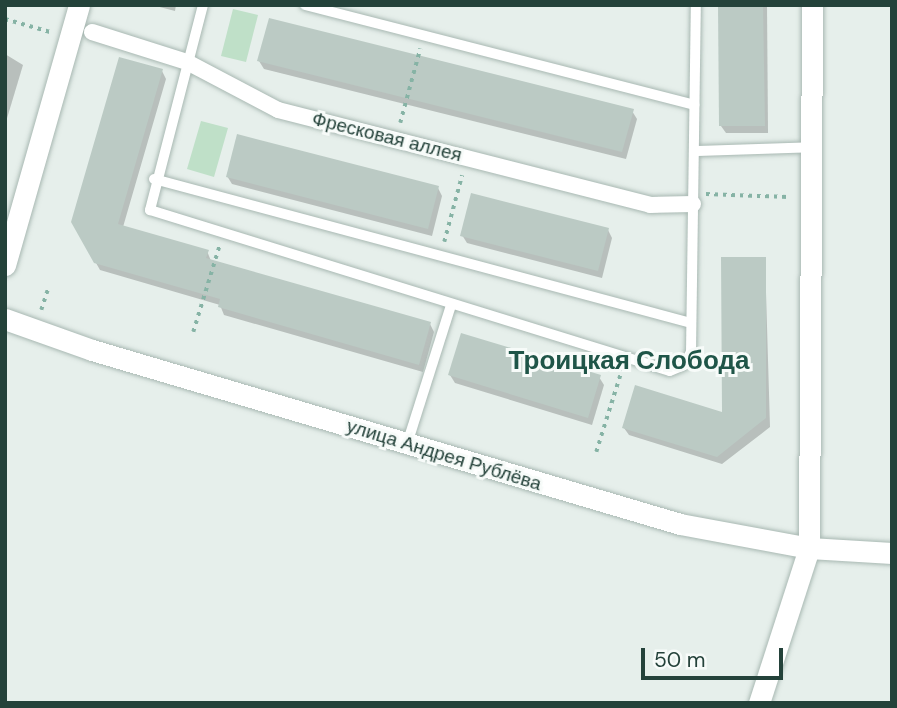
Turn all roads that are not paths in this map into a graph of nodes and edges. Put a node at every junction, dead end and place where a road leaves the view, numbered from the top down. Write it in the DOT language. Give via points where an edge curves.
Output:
graph roads {
  1 [pos="79,5"];
  2 [pos="203,5"];
  3 [pos="306,5"];
  4 [pos="696,5"];
  5 [pos="812,5"];
  6 [pos="92,32"];
  7 [pos="187,62"];
  8 [pos="694,105"];
  9 [pos="815,147"];
  10 [pos="695,151"];
  11 [pos="154,179"];
  12 [pos="693,199"];
  13 [pos="5,265"];
  14 [pos="451,305"];
  15 [pos="5,318"];
  16 [pos="691,323"];
  17 [pos="407,444"];
  18 [pos="809,548"];
  19 [pos="892,552"];
  20 [pos="759,703"];
  1 -- 13 [label="street"];
  2 -- 7 [label="lane"];
  3 -- 8 [label="lane"];
  4 -- 8 [label="lane"];
  5 -- 9 [label="street"];
  6 -- 7 [label="street, Фресковая аллея"];
  7 -- 11 [label="lane"];
  7 -- 12 [label="street, Фресковая аллея" via="278,110 650,205"];
  8 -- 10 [label="lane"];
  9 -- 10 [label="lane"];
  9 -- 18 [label="street"];
  10 -- 12 [label="lane"];
  11 -- 14 [label="lane" via="150,210"];
  11 -- 16 [label="lane"];
  12 -- 16 [label="lane"];
  14 -- 16 [label="lane" via="670,370 684,365"];
  14 -- 17 [label="lane"];
  15 -- 17 [label="street, улица Андрея Рублёва"];
  17 -- 18 [label="street, улица Андрея Рублёва" via="680,524"];
  18 -- 19 [label="street, улица Андрея Рублёва"];
  18 -- 20 [label="street"];
}
